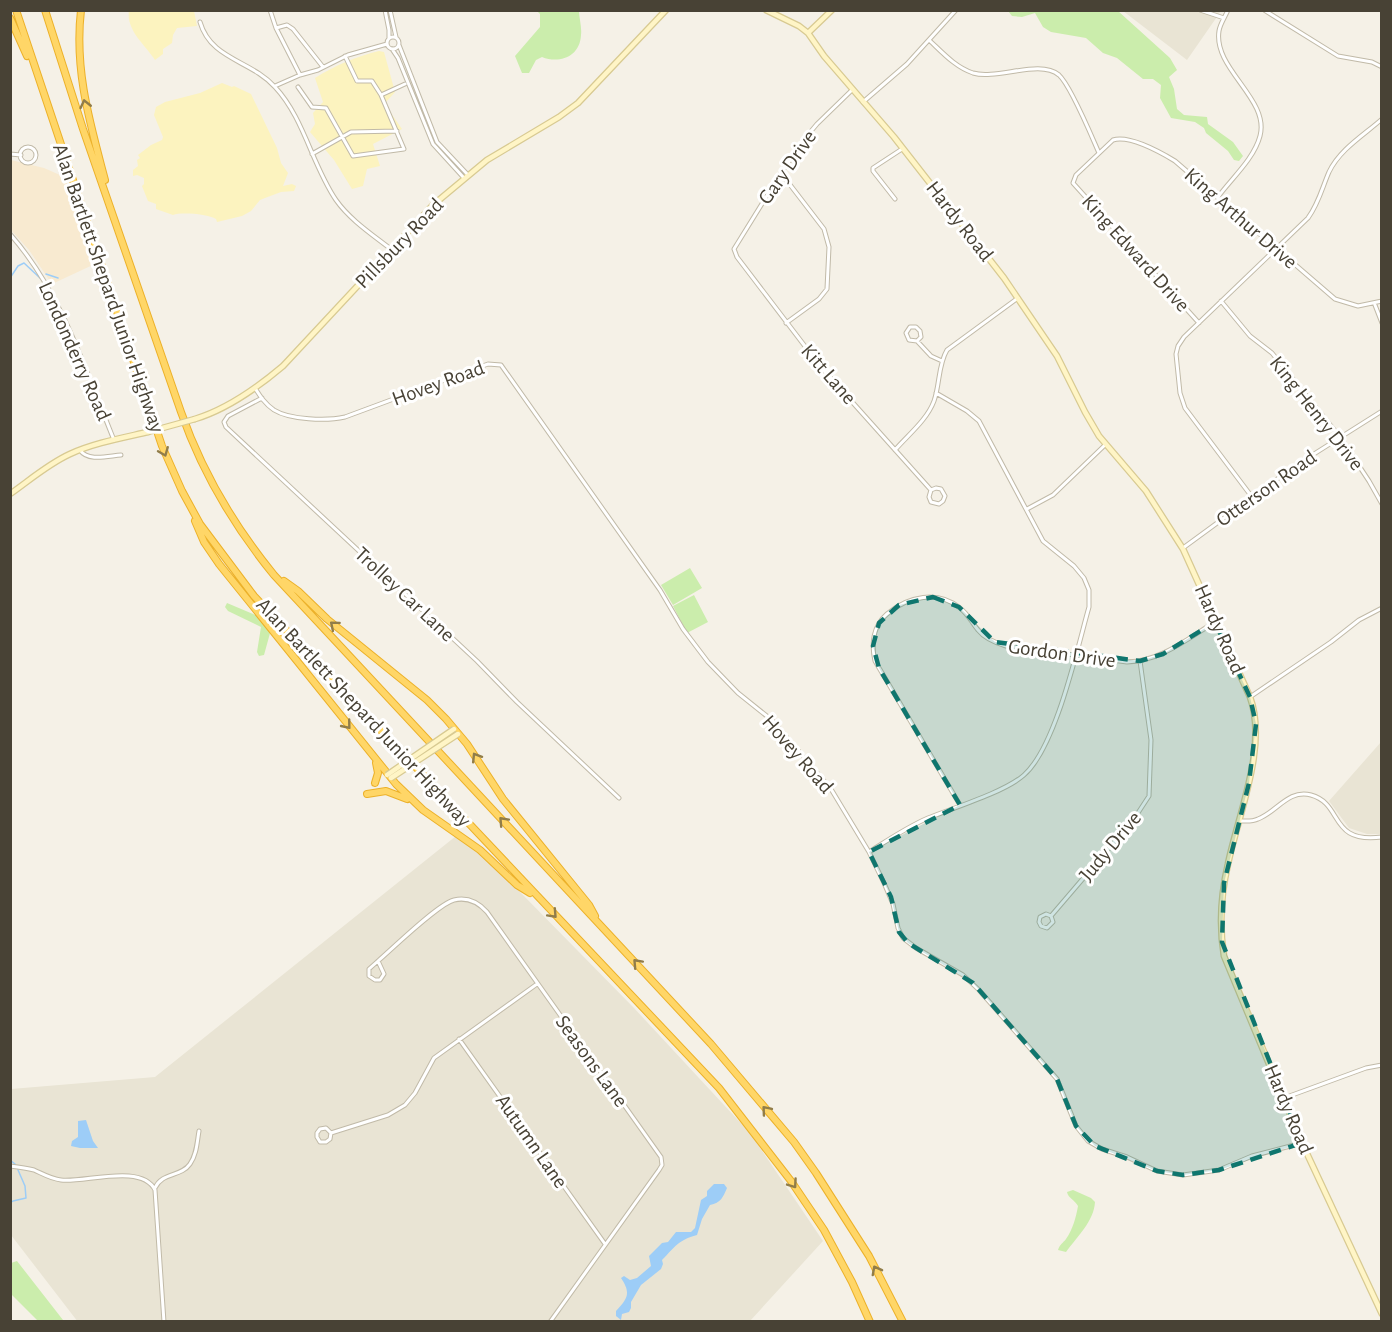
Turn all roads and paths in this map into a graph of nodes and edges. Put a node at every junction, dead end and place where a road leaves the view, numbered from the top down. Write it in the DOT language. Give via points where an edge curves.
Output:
graph roads {
  1 [pos="16,10"];
  2 [pos="45,10"];
  3 [pos="81,10"];
  4 [pos="270,10"];
  5 [pos="385,10"];
  6 [pos="390,10"];
  7 [pos="666,10"];
  8 [pos="766,10"];
  9 [pos="832,10"];
  10 [pos="956,10"];
  11 [pos="1200,10"];
  12 [pos="1228,10"];
  13 [pos="1264,10"];
  14 [pos="10,18"];
  15 [pos="1224,18"];
  16 [pos="200,22"];
  17 [pos="276,28"];
  18 [pos="808,33"];
  19 [pos="396,37"];
  20 [pos="389,39"];
  21 [pos="929,40"];
  22 [pos="387,44"];
  23 [pos="399,45"];
  24 [pos="392,49"];
  25 [pos="345,56"];
  26 [pos="1382,66"];
  27 [pos="323,67"];
  28 [pos="300,75"];
  29 [pos="405,84"];
  30 [pos="275,86"];
  31 [pos="298,87"];
  32 [pos="852,90"];
  33 [pos="43,92"];
  34 [pos="381,95"];
  35 [pos="863,102"];
  36 [pos="1382,119"];
  37 [pos="397,131"];
  38 [pos="341,138"];
  39 [pos="902,148"];
  40 [pos="1099,153"];
  41 [pos="10,154"];
  42 [pos="312,154"];
  43 [pos="21,155"];
  44 [pos="781,173"];
  45 [pos="466,177"];
  46 [pos="1073,183"];
  47 [pos="1218,197"];
  48 [pos="895,199"];
  49 [pos="116,221"];
  50 [pos="10,234"];
  51 [pos="1275,248"];
  52 [pos="392,250"];
  53 [pos="735,252"];
  54 [pos="1018,298"];
  55 [pos="1221,301"];
  56 [pos="1382,302"];
  57 [pos="1375,304"];
  58 [pos="786,323"];
  59 [pos="1199,323"];
  60 [pos="1382,323"];
  61 [pos="917,341"];
  62 [pos="942,361"];
  63 [pos="255,388"];
  64 [pos="936,393"];
  65 [pos="262,398"];
  66 [pos="1382,411"];
  67 [pos="1340,437"];
  68 [pos="114,440"];
  69 [pos="1106,444"];
  70 [pos="80,450"];
  71 [pos="896,450"];
  72 [pos="121,455"];
  73 [pos="931,490"];
  74 [pos="10,494"];
  75 [pos="1252,497"];
  76 [pos="1382,504"];
  77 [pos="191,509"];
  78 [pos="1026,510"];
  79 [pos="1183,549"];
  80 [pos="274,575"];
  81 [pos="1382,608"];
  82 [pos="1215,622"];
  83 [pos="1075,655"];
  84 [pos="1140,661"];
  85 [pos="1250,697"];
  86 [pos="456,731"];
  87 [pos="373,757"];
  88 [pos="389,776"];
  89 [pos="375,783"];
  90 [pos="368,794"];
  91 [pos="619,798"];
  92 [pos="417,805"];
  93 [pos="960,805"];
  94 [pos="1240,821"];
  95 [pos="1382,837"];
  96 [pos="869,852"];
  97 [pos="538,898"];
  98 [pos="1051,916"];
  99 [pos="598,922"];
  100 [pos="378,961"];
  101 [pos="537,984"];
  102 [pos="459,1039"];
  103 [pos="1382,1065"];
  104 [pos="1284,1098"];
  105 [pos="199,1131"];
  106 [pos="331,1133"];
  107 [pos="1302,1143"];
  108 [pos="10,1166"];
  109 [pos="160,1179"];
  110 [pos="147,1181"];
  111 [pos="155,1190"];
  112 [pos="605,1244"];
  113 [pos="1382,1314"];
  114 [pos="550,1321"];
  115 [pos="164,1322"];
  116 [pos="870,1322"];
  117 [pos="903,1322"];
  1 -- 33 [label="highway, Alan Bartlett Shepard Junior Highway"];
  2 -- 49 [label="highway, Alan Bartlett Shepard Junior Highway"];
  49 -- 3 [label="highway, one-way" via="81,81"];
  4 -- 17 [label="street"];
  5 -- 20 [label="street"];
  6 -- 19 [label="street"];
  7 -- 45 [label="street, Pillsbury Road" via="578,103"];
  8 -- 18 [label="street"];
  9 -- 18 [label="street"];
  10 -- 21 [label="street"];
  11 -- 15 [label="street"];
  12 -- 15 [label="street"];
  13 -- 26 [label="street" via="1338,56"];
  14 -- 33 [label="highway"];
  15 -- 47 [label="street" via="1219,31 1220,47 1258,112 1261,127 1256,146"];
  16 -- 30 [label="street" via="212,45"];
  17 -- 27 [label="street" via="293,29"];
  17 -- 28 [label="street"];
  18 -- 32 [label="street, Hardy Road"];
  19 -- 20 [label="street"];
  19 -- 23 [label="street"];
  20 -- 22 [label="street"];
  21 -- 35 [label="street"];
  21 -- 40 [label="street" via="962,69 976,74 1036,69 1055,73 1066,84"];
  22 -- 24 [label="street"];
  22 -- 25 [label="street"];
  23 -- 24 [label="street"];
  23 -- 45 [label="street" via="437,142"];
  24 -- 45 [label="street" via="433,144"];
  25 -- 27 [label="street"];
  25 -- 34 [label="street" via="357,81 372,81"];
  27 -- 28 [label="street"];
  28 -- 30 [label="street"];
  29 -- 34 [label="street"];
  30 -- 42 [label="street"];
  31 -- 38 [label="street" via="312,107 326,108"];
  32 -- 35 [label="street, Hardy Road"];
  32 -- 44 [label="street, Gary Drive" via="817,124"];
  33 -- 77 [label="highway, Alan Bartlett Shepard Junior Highway, one-way" via="158,435"];
  34 -- 37 [label="street"];
  35 -- 39 [label="street, Hardy Road"];
  36 -- 51 [label="street" via="1336,161 1315,208"];
  37 -- 38 [label="street" via="351,132"];
  37 -- 38 [label="street" via="404,150 353,156"];
  38 -- 42 [label="street"];
  39 -- 48 [label="street" via="873,168"];
  39 -- 54 [label="street, Hardy Road"];
  40 -- 46 [label="street, King Arthur Drive"];
  40 -- 47 [label="street, King Arthur Drive" via="1113,140 1128,140 1175,161"];
  41 -- 43 [label="street"];
  42 -- 52 [label="street" via="345,211"];
  43 -- 43 [label="street" via="28,163 36,154 27,147"];
  44 -- 53 [label="street, Gary Drive" via="736,242"];
  44 -- 58 [label="street" via="824,229 830,247 827,289"];
  45 -- 52 [label="street, Pillsbury Road" via="432,205"];
  46 -- 59 [label="street, King Edward Drive"];
  47 -- 51 [label="street, King Arthur Drive"];
  49 -- 80 [label="highway, Alan Bartlett Shepard Junior Highway" via="196,452 225,506"];
  50 -- 68 [label="street, Londonderry Road" via="56,299"];
  51 -- 55 [label="street"];
  51 -- 57 [label="street, King Arthur Drive" via="1335,299 1358,306"];
  52 -- 63 [label="street, Pillsbury Road" via="297,353"];
  53 -- 58 [label="street, Kitt Lane"];
  54 -- 62 [label="street" via="950,347"];
  54 -- 69 [label="street, Hardy Road" via="1057,356"];
  55 -- 59 [label="street"];
  55 -- 67 [label="street, King Henry Drive" via="1250,336 1272,354"];
  56 -- 57 [label="street, King Arthur Drive"];
  57 -- 60 [label="street"];
  58 -- 71 [label="street, Kitt Lane"];
  59 -- 75 [label="street" via="1180,343 1176,354 1182,401"];
  61 -- 61 [label="street" via="921,331 910,327 907,338"];
  61 -- 62 [label="street"];
  62 -- 64 [label="street"];
  63 -- 65 [label="street, Hovey Road"];
  63 -- 68 [label="street, Pillsbury Road, bridge" via="221,409 195,419"];
  64 -- 71 [label="street" via="927,414"];
  64 -- 78 [label="street" via="979,421"];
  65 -- 91 [label="street, Trolley Car Lane" via="228,416 226,427"];
  65 -- 96 [label="street, Hovey Road" via="281,413 338,418 488,364 501,365 660,590 695,647 809,761 836,796"];
  66 -- 67 [label="street, Otterson Road"];
  67 -- 75 [label="street, Otterson Road"];
  67 -- 76 [label="street, King Henry Drive"];
  68 -- 70 [label="street, Pillsbury Road"];
  69 -- 78 [label="street" via="1053,495"];
  69 -- 79 [label="street, Hardy Road" via="1146,491"];
  70 -- 72 [label="street" via="89,457"];
  70 -- 74 [label="street, Pillsbury Road" via="48,466"];
  71 -- 73 [label="street, Kitt Lane"];
  73 -- 73 [label="street, Kitt Lane" via="931,502 943,501 941,489"];
  75 -- 79 [label="street, Otterson Road"];
  77 -- 87 [label="highway, one-way" via="204,542 219,564"];
  77 -- 97 [label="highway, Alan Bartlett Shepard Junior Highway" via="254,596"];
  78 -- 83 [label="street" via="1043,541 1080,571 1087,584 1089,607"];
  79 -- 82 [label="street, Hardy Road"];
  86 -- 80 [label="highway, one-way" via="427,700"];
  99 -- 80 [label="highway, Alan Bartlett Shepard Junior Highway, one-way"];
  81 -- 85 [label="street"];
  82 -- 84 [label="street, Gordon Drive" via="1163,654"];
  82 -- 85 [label="street, Hardy Road"];
  83 -- 84 [label="street, Gordon Drive"];
  83 -- 93 [label="street" via="1057,718 1031,768 1011,784"];
  83 -- 93 [label="street, Gordon Drive" via="995,642 982,634 959,607 941,598 910,600 884,617 874,638 875,661"];
  84 -- 98 [label="street, Judy Drive" via="1151,740 1149,796"];
  85 -- 94 [label="street, Hardy Road" via="1256,732"];
  86 -- 88 [label="street, bridge"];
  99 -- 86 [label="highway, one-way"];
  87 -- 88 [label="highway"];
  87 -- 89 [label="highway" via="378,773"];
  88 -- 92 [label="highway"];
  90 -- 92 [label="highway" via="395,793"];
  92 -- 97 [label="highway"];
  93 -- 96 [label="street" via="915,824"];
  94 -- 95 [label="street" via="1256,820 1291,797 1303,794 1321,800 1346,832 1364,838"];
  94 -- 104 [label="street, Hardy Road" via="1224,882 1222,942 1228,968"];
  96 -- 107 [label="street, Hovey Road" via="891,897 901,936 973,983 1057,1079 1076,1125 1088,1142 1157,1171 1183,1175 1220,1170 1252,1156"];
  97 -- 116 [label="highway, Alan Bartlett Shepard Junior Highway, one-way" via="719,1088 824,1230"];
  98 -- 98 [label="street, Judy Drive" via="1041,915 1041,926 1051,926"];
  117 -- 99 [label="highway, Alan Bartlett Shepard Junior Highway, one-way" via="864,1248 794,1142 711,1044"];
  100 -- 100 [label="street" via="384,975 375,981 368,973"];
  100 -- 101 [label="street, Seasons Lane" via="445,904 466,899 484,909"];
  101 -- 102 [label="street"];
  101 -- 112 [label="street, Seasons Lane" via="662,1162"];
  102 -- 106 [label="street" via="434,1058 405,1105 380,1118"];
  102 -- 112 [label="street, Autumn Lane"];
  103 -- 104 [label="street"];
  104 -- 107 [label="street, Hardy Road"];
  105 -- 109 [label="street" via="190,1164"];
  106 -- 106 [label="street" via="322,1128 316,1137 326,1142"];
  107 -- 113 [label="street, Hardy Road"];
  108 -- 110 [label="street" via="60,1180 115,1175"];
  109 -- 110 [label="street"];
  109 -- 111 [label="street"];
  110 -- 111 [label="street"];
  111 -- 115 [label="street"];
  112 -- 114 [label="street, Seasons Lane"];
}
